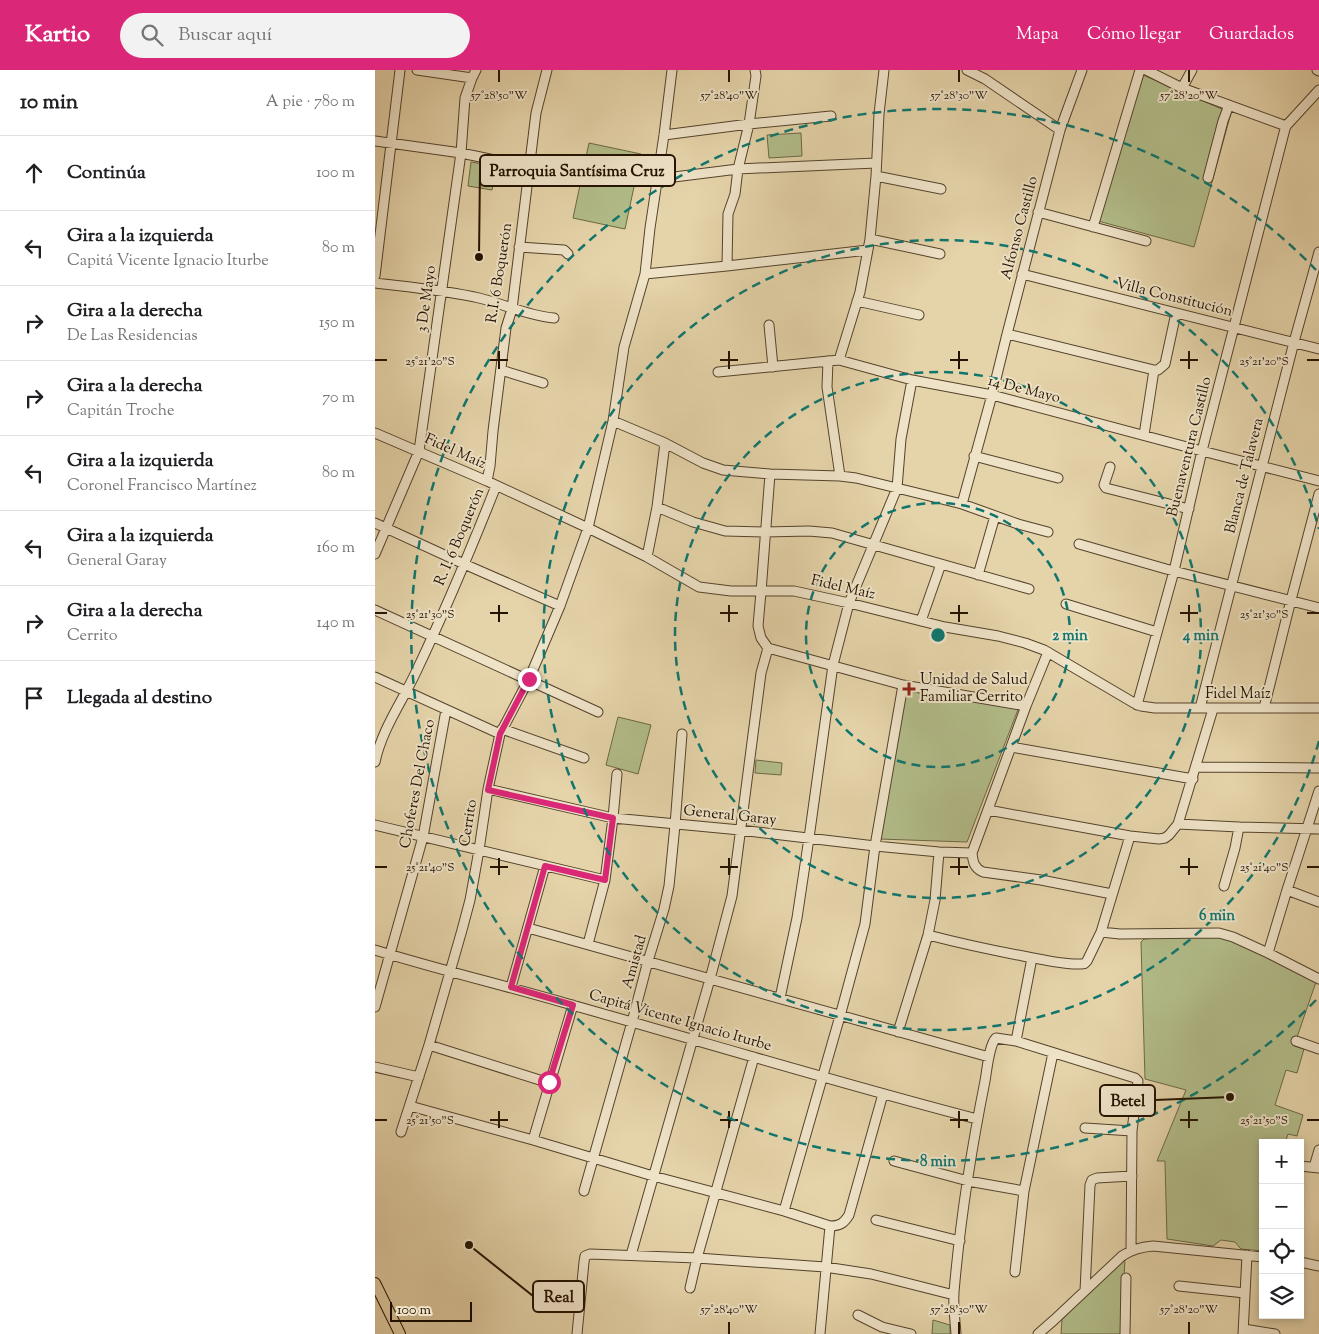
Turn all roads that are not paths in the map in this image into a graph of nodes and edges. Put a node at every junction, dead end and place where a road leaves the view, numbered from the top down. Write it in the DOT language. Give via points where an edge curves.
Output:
graph roads {
  1 [pos="400,70"];
  2 [pos="417,70"];
  3 [pos="547,70"];
  4 [pos="672,70"];
  5 [pos="755,70"];
  6 [pos="884,70"];
  7 [pos="967,70"];
  8 [pos="1082,70"];
  9 [pos="1140,70"];
  10 [pos="1146,70"];
  11 [pos="1192,70"];
  12 [pos="474,74"];
  13 [pos="1181,88"];
  14 [pos="1317,94"];
  15 [pos="1229,105"];
  16 [pos="831,116"];
  17 [pos="749,124"];
  18 [pos="1287,126"];
  19 [pos="1060,130"];
  20 [pos="664,135"];
  21 [pos="375,141"];
  22 [pos="391,144"];
  23 [pos="461,153"];
  24 [pos="875,163"];
  25 [pos="529,167"];
  26 [pos="738,169"];
  27 [pos="876,176"];
  28 [pos="1208,178"];
  29 [pos="658,179"];
  30 [pos="941,189"];
  31 [pos="1038,212"];
  32 [pos="1093,227"];
  33 [pos="870,239"];
  34 [pos="1146,241"];
  35 [pos="519,247"];
  36 [pos="868,250"];
  37 [pos="1319,252"];
  38 [pos="568,254"];
  39 [pos="940,254"];
  40 [pos="727,266"];
  41 [pos="645,274"];
  42 [pos="1022,274"];
  43 [pos="375,276"];
  44 [pos="375,283"];
  45 [pos="442,292"];
  46 [pos="857,301"];
  47 [pos="511,309"];
  48 [pos="1176,313"];
  49 [pos="919,315"];
  50 [pos="554,318"];
  51 [pos="769,325"];
  52 [pos="1234,327"];
  53 [pos="1007,334"];
  54 [pos="1294,342"];
  55 [pos="1319,349"];
  56 [pos="839,360"];
  57 [pos="828,362"];
  58 [pos="773,367"];
  59 [pos="501,370"];
  60 [pos="1154,370"];
  61 [pos="719,372"];
  62 [pos="912,380"];
  63 [pos="543,383"];
  64 [pos="992,395"];
  65 [pos="613,421"];
  66 [pos="375,433"];
  67 [pos="1144,436"];
  68 [pos="665,443"];
  69 [pos="419,451"];
  70 [pos="1202,451"];
  71 [pos="974,456"];
  72 [pos="1262,466"];
  73 [pos="1110,467"];
  74 [pos="770,474"];
  75 [pos="840,476"];
  76 [pos="1058,478"];
  77 [pos="487,481"];
  78 [pos="1319,481"];
  79 [pos="496,486"];
  80 [pos="897,488"];
  81 [pos="1319,494"];
  82 [pos="962,504"];
  83 [pos="657,507"];
  84 [pos="1189,509"];
  85 [pos="995,516"];
  86 [pos="375,523"];
  87 [pos="387,528"];
  88 [pos="588,528"];
  89 [pos="765,532"];
  90 [pos="1048,532"];
  91 [pos="1079,544"];
  92 [pos="873,545"];
  93 [pos="375,554"];
  94 [pos="647,557"];
  95 [pos="464,564"];
  96 [pos="941,564"];
  97 [pos="1174,571"];
  98 [pos="978,575"];
  99 [pos="1232,586"];
  100 [pos="1029,589"];
  101 [pos="761,592"];
  102 [pos="1291,600"];
  103 [pos="849,603"];
  104 [pos="1066,604"];
  105 [pos="560,606"];
  106 [pos="1319,608"];
  107 [pos="375,610"];
  108 [pos="921,621"];
  109 [pos="1157,632"];
  110 [pos="433,636"];
  111 [pos="768,648"];
  112 [pos="1048,652"];
  113 [pos="833,665"];
  114 [pos="375,677"];
  115 [pos="529,679"];
  116 [pos="903,684"];
  117 [pos="407,692"];
  118 [pos="1137,705"];
  119 [pos="1026,706"];
  120 [pos="1200,708"];
  121 [pos="1264,708"];
  122 [pos="1319,708"];
  123 [pos="1213,709"];
  124 [pos="446,710"];
  125 [pos="598,712"];
  126 [pos="501,731"];
  127 [pos="682,734"];
  128 [pos="1011,747"];
  129 [pos="584,758"];
  130 [pos="375,762"];
  131 [pos="1197,767"];
  132 [pos="1319,768"];
  133 [pos="617,774"];
  134 [pos="1193,779"];
  135 [pos="488,790"];
  136 [pos="1319,791"];
  137 [pos="988,810"];
  138 [pos="613,818"];
  139 [pos="1178,824"];
  140 [pos="375,825"];
  141 [pos="675,825"];
  142 [pos="1239,828"];
  143 [pos="1307,829"];
  144 [pos="1319,829"];
  145 [pos="740,830"];
  146 [pos="1129,836"];
  147 [pos="423,837"];
  148 [pos="809,838"];
  149 [pos="875,846"];
  150 [pos="479,850"];
  151 [pos="939,852"];
  152 [pos="972,853"];
  153 [pos="545,866"];
  154 [pos="605,880"];
  155 [pos="1224,886"];
  156 [pos="1287,890"];
  157 [pos="1112,894"];
  158 [pos="1319,902"];
  159 [pos="528,928"];
  160 [pos="1101,932"];
  161 [pos="928,936"];
  162 [pos="588,944"];
  163 [pos="375,950"];
  164 [pos="1268,953"];
  165 [pos="390,954"];
  166 [pos="1032,958"];
  167 [pos="648,962"];
  168 [pos="450,972"];
  169 [pos="1319,978"];
  170 [pos="710,979"];
  171 [pos="511,987"];
  172 [pos="780,998"];
  173 [pos="573,1005"];
  174 [pos="375,1007"];
  175 [pos="840,1016"];
  176 [pos="632,1022"];
  177 [pos="898,1032"];
  178 [pos="692,1040"];
  179 [pos="1016,1041"];
  180 [pos="1296,1041"];
  181 [pos="429,1045"];
  182 [pos="1319,1049"];
  183 [pos="1053,1053"];
  184 [pos="754,1057"];
  185 [pos="989,1057"];
  186 [pos="375,1067"];
  187 [pos="822,1077"];
  188 [pos="419,1078"];
  189 [pos="549,1082"];
  190 [pos="883,1094"];
  191 [pos="410,1106"];
  192 [pos="977,1119"];
  193 [pos="1085,1128"];
  194 [pos="1132,1131"];
  195 [pos="401,1132"];
  196 [pos="533,1140"];
  197 [pos="1319,1150"];
  198 [pos="594,1157"];
  199 [pos="894,1161"];
  200 [pos="1316,1167"];
  201 [pos="653,1176"];
  202 [pos="1132,1176"];
  203 [pos="968,1181"];
  204 [pos="584,1191"];
  205 [pos="1024,1191"];
  206 [pos="715,1193"];
  207 [pos="783,1210"];
  208 [pos="876,1220"];
  209 [pos="830,1226"];
  210 [pos="960,1241"];
  211 [pos="1131,1250"];
  212 [pos="631,1255"];
  213 [pos="1247,1255"];
  214 [pos="1259,1256"];
  215 [pos="697,1258"];
  216 [pos="1304,1263"];
  217 [pos="1319,1266"];
  218 [pos="825,1267"];
  219 [pos="1015,1272"];
  220 [pos="1127,1278"];
  221 [pos="375,1283"];
  222 [pos="1179,1286"];
  223 [pos="690,1288"];
  224 [pos="1085,1291"];
  225 [pos="1245,1293"];
  226 [pos="954,1295"];
  227 [pos="858,1316"];
  228 [pos="1243,1331"];
  229 [pos="400,1334"];
  230 [pos="577,1334"];
  231 [pos="820,1334"];
  232 [pos="911,1334"];
  233 [pos="956,1334"];
  234 [pos="1038,1334"];
  235 [pos="1125,1334"];
  236 [pos="1275,1334"];
  1 -- 22 [label="street"];
  2 -- 12 [label="street"];
  3 -- 25 [label="street, R.I. 6 Boquerón" via="536,113"];
  4 -- 20 [label="street, Cerrito"];
  5 -- 17 [label="street"];
  6 -- 24 [label="street"];
  7 -- 19 [label="street"];
  8 -- 19 [label="street, Alfonso Castillo"];
  9 -- 32 [label="street"];
  10 -- 13 [label="street"];
  11 -- 13 [label="street"];
  12 -- 23 [label="street, 3 De Mayo" via="465,98"];
  13 -- 15 [label="street"];
  14 -- 18 [label="street, Buenaventura Castillo"];
  15 -- 18 [label="street"];
  15 -- 28 [label="street"];
  16 -- 17 [label="street"];
  17 -- 20 [label="street"];
  17 -- 26 [label="street"];
  18 -- 52 [label="street, Buenaventura Castillo"];
  19 -- 31 [label="street, Alfonso Castillo"];
  20 -- 29 [label="street, Cerrito"];
  21 -- 22 [label="street"];
  22 -- 23 [label="street"];
  22 -- 43 [label="street"];
  23 -- 25 [label="street"];
  23 -- 45 [label="street, 3 De Mayo"];
  24 -- 26 [label="street"];
  24 -- 27 [label="street"];
  25 -- 35 [label="street, R.I. 6 Boquerón"];
  26 -- 29 [label="street"];
  26 -- 40 [label="street" via="728,214"];
  27 -- 30 [label="street"];
  27 -- 33 [label="street"];
  29 -- 41 [label="street, Cerrito"];
  31 -- 32 [label="street"];
  31 -- 42 [label="street, Alfonso Castillo"];
  32 -- 34 [label="street"];
  33 -- 36 [label="street"];
  33 -- 39 [label="street"];
  35 -- 38 [label="street" via="564,250"];
  35 -- 47 [label="street, R.I. 6 Boquerón"];
  36 -- 40 [label="street"];
  36 -- 46 [label="street"];
  37 -- 54 [label="street, Blanca de Talavera"];
  40 -- 41 [label="street"];
  41 -- 65 [label="street, Cerrito" via="625,347"];
  42 -- 48 [label="street, Villa Constitución"];
  42 -- 53 [label="street, Alfonso Castillo"];
  44 -- 45 [label="street"];
  45 -- 47 [label="street" via="481,298"];
  45 -- 69 [label="street, 3 De Mayo"];
  46 -- 49 [label="street"];
  46 -- 56 [label="street"];
  47 -- 50 [label="street"];
  47 -- 59 [label="street, R.I. 6 Boquerón"];
  48 -- 52 [label="street, Villa Constitución"];
  48 -- 60 [label="street" via="1165,364"];
  51 -- 58 [label="street"];
  52 -- 54 [label="street, Villa Constitución"];
  52 -- 70 [label="street, Buenaventura Castillo"];
  53 -- 60 [label="street"];
  53 -- 64 [label="street, Alfonso Castillo"];
  54 -- 55 [label="street, Villa Constitución"];
  54 -- 72 [label="street, Blanca de Talavera"];
  56 -- 57 [label="street, 14 De Mayo"];
  56 -- 62 [label="street, 14 De Mayo"];
  57 -- 58 [label="street, 14 De Mayo"];
  57 -- 75 [label="street" via="827,387"];
  58 -- 61 [label="street, 14 De Mayo"];
  59 -- 63 [label="street"];
  59 -- 77 [label="street, R.I. 6 Boquerón"];
  60 -- 67 [label="street"];
  62 -- 64 [label="street, 14 De Mayo"];
  62 -- 80 [label="street" via="901,439"];
  64 -- 67 [label="street, 14 De Mayo"];
  64 -- 71 [label="street, Alfonso Castillo"];
  65 -- 68 [label="street"];
  65 -- 88 [label="street, Cerrito"];
  66 -- 69 [label="street, Fidel Maíz"];
  67 -- 70 [label="street, 14 De Mayo"];
  68 -- 74 [label="street" via="723,470"];
  68 -- 83 [label="street"];
  69 -- 77 [label="street, Fidel Maíz"];
  69 -- 87 [label="street, 3 De Mayo"];
  70 -- 72 [label="street, 14 De Mayo"];
  70 -- 84 [label="street, Buenaventura Castillo"];
  71 -- 76 [label="street"];
  71 -- 82 [label="street, Alfonso Castillo"];
  72 -- 78 [label="street, 14 De Mayo"];
  72 -- 99 [label="street, Blanca de Talavera"];
  73 -- 84 [label="street" via="1104,487"];
  74 -- 75 [label="street"];
  74 -- 89 [label="street"];
  75 -- 80 [label="street"];
  77 -- 79 [label="street, Fidel Maíz"];
  79 -- 88 [label="street, Fidel Maíz"];
  79 -- 95 [label="street, R. I. 6 Boquerón"];
  80 -- 82 [label="street"];
  80 -- 92 [label="street"];
  81 -- 102 [label="street"];
  82 -- 85 [label="street"];
  83 -- 89 [label="street" via="725,531"];
  83 -- 94 [label="street"];
  84 -- 97 [label="street, Buenaventura Castillo"];
  85 -- 90 [label="street"];
  85 -- 98 [label="street"];
  86 -- 87 [label="street"];
  87 -- 93 [label="street, 3 De Mayo"];
  87 -- 95 [label="street"];
  88 -- 94 [label="street, Fidel Maíz"];
  88 -- 105 [label="street, Cerrito"];
  89 -- 92 [label="street" via="822,531"];
  89 -- 101 [label="street"];
  91 -- 97 [label="street"];
  92 -- 96 [label="street"];
  92 -- 103 [label="street"];
  94 -- 101 [label="street, Fidel Maíz" via="699,587"];
  95 -- 105 [label="street"];
  95 -- 110 [label="street, R. I. 6 Boquerón"];
  96 -- 98 [label="street"];
  96 -- 108 [label="street"];
  97 -- 99 [label="street"];
  97 -- 109 [label="street, Buenaventura Castillo"];
  98 -- 100 [label="street"];
  99 -- 102 [label="street"];
  99 -- 120 [label="street, Blanca de Talavera"];
  101 -- 103 [label="street, Fidel Maíz" via="794,591"];
  101 -- 111 [label="street" via="757,626"];
  102 -- 106 [label="street"];
  102 -- 121 [label="street"];
  103 -- 108 [label="street, Fidel Maíz"];
  103 -- 113 [label="street"];
  104 -- 109 [label="street"];
  105 -- 115 [label="street, Cerrito"];
  107 -- 110 [label="street"];
  108 -- 112 [label="street, Fidel Maíz" via="998,636"];
  109 -- 118 [label="street, Buenaventura Castillo"];
  110 -- 115 [label="street"];
  110 -- 117 [label="street, R. I. 6 Boquerón"];
  111 -- 113 [label="street"];
  111 -- 145 [label="street" via="761,673"];
  112 -- 118 [label="street, Fidel Maíz"];
  112 -- 119 [label="street"];
  113 -- 116 [label="street"];
  113 -- 148 [label="street"];
  114 -- 117 [label="street"];
  115 -- 125 [label="street"];
  115 -- 126 [label="street, Cerrito"];
  116 -- 119 [label="street"];
  116 -- 149 [label="street"];
  117 -- 124 [label="street"];
  117 -- 130 [label="street, R. I. 6 Boquerón" via="385,730"];
  118 -- 120 [label="street, Fidel Maíz"];
  119 -- 128 [label="street"];
  120 -- 123 [label="street, Fidel Maíz"];
  121 -- 122 [label="street, Fidel Maíz"];
  121 -- 123 [label="street, Fidel Maíz"];
  123 -- 131 [label="street"];
  124 -- 126 [label="street"];
  124 -- 147 [label="street, Choferes Del Chaco"];
  126 -- 129 [label="street"];
  126 -- 135 [label="street, Cerrito"];
  127 -- 141 [label="street, Amistad"];
  128 -- 134 [label="street"];
  128 -- 137 [label="street"];
  131 -- 132 [label="street"];
  131 -- 134 [label="street"];
  133 -- 138 [label="street"];
  134 -- 139 [label="street"];
  135 -- 138 [label="street, General Garay"];
  135 -- 150 [label="street, Cerrito"];
  136 -- 143 [label="street"];
  137 -- 146 [label="street"];
  137 -- 152 [label="street"];
  138 -- 141 [label="street, General Garay"];
  138 -- 154 [label="street"];
  139 -- 142 [label="street"];
  139 -- 146 [label="street" via="1165,838"];
  140 -- 147 [label="street"];
  141 -- 145 [label="street, General Garay"];
  141 -- 167 [label="street, Amistad" via="669,886"];
  142 -- 143 [label="street"];
  142 -- 155 [label="street"];
  143 -- 144 [label="street"];
  143 -- 156 [label="street"];
  145 -- 148 [label="street, General Garay"];
  145 -- 170 [label="street" via="732,896"];
  146 -- 157 [label="street"];
  147 -- 150 [label="street"];
  147 -- 165 [label="street, Choferes Del Chaco"];
  148 -- 149 [label="street, General Garay"];
  148 -- 172 [label="street"];
  149 -- 151 [label="street, General Garay"];
  149 -- 175 [label="street" via="865,924"];
  150 -- 153 [label="street"];
  150 -- 168 [label="street, Cerrito" via="470,900"];
  151 -- 152 [label="street, General Garay"];
  151 -- 161 [label="street"];
  152 -- 157 [label="street" via="974,866 983,872"];
  153 -- 154 [label="street"];
  153 -- 159 [label="street"];
  154 -- 162 [label="street"];
  156 -- 158 [label="street"];
  156 -- 164 [label="street"];
  157 -- 160 [label="street"];
  159 -- 162 [label="street"];
  159 -- 171 [label="street"];
  160 -- 164 [label="street" via="1219,933"];
  160 -- 166 [label="street" via="1085,963"];
  161 -- 166 [label="street"];
  161 -- 177 [label="street"];
  162 -- 167 [label="street"];
  163 -- 165 [label="street, Capitá Vicente Ignacio Iturbe"];
  164 -- 169 [label="street"];
  165 -- 168 [label="street, Capitá Vicente Ignacio Iturbe"];
  165 -- 174 [label="street, Choferes Del Chaco"];
  166 -- 179 [label="street"];
  167 -- 170 [label="street"];
  167 -- 176 [label="street, Amistad"];
  168 -- 171 [label="street, Capitá Vicente Ignacio Iturbe"];
  168 -- 181 [label="street, Cerrito"];
  170 -- 172 [label="street"];
  170 -- 178 [label="street"];
  171 -- 173 [label="street, Capitá Vicente Ignacio Iturbe"];
  172 -- 175 [label="street"];
  173 -- 176 [label="street, Capitá Vicente Ignacio Iturbe"];
  173 -- 189 [label="street"];
  175 -- 177 [label="street"];
  175 -- 187 [label="street"];
  176 -- 178 [label="street, Capitá Vicente Ignacio Iturbe"];
  176 -- 198 [label="street, Amistad"];
  177 -- 185 [label="street"];
  178 -- 184 [label="street, Capitá Vicente Ignacio Iturbe"];
  178 -- 201 [label="street"];
  179 -- 183 [label="street"];
  179 -- 185 [label="street" via="996,1038"];
  180 -- 182 [label="street"];
  181 -- 188 [label="street, Cerrito"];
  181 -- 189 [label="street"];
  183 -- 194 [label="street" via="1135,1078 1138,1081"];
  183 -- 205 [label="street"];
  184 -- 187 [label="street, Capitá Vicente Ignacio Iturbe"];
  184 -- 206 [label="street"];
  185 -- 192 [label="street"];
  186 -- 188 [label="street"];
  187 -- 190 [label="street, Capitá Vicente Ignacio Iturbe"];
  187 -- 207 [label="street"];
  188 -- 191 [label="street, Cerrito"];
  189 -- 196 [label="street"];
  190 -- 192 [label="street, Capitá Vicente Ignacio Iturbe"];
  190 -- 209 [label="street" via="849,1215 838,1226"];
  191 -- 195 [label="street, Cerrito"];
  191 -- 196 [label="street"];
  192 -- 203 [label="street"];
  193 -- 194 [label="street"];
  194 -- 202 [label="street"];
  196 -- 198 [label="street"];
  197 -- 200 [label="street"];
  198 -- 201 [label="street"];
  198 -- 204 [label="street, Amistad"];
  199 -- 203 [label="street"];
  201 -- 206 [label="street"];
  201 -- 212 [label="street"];
  202 -- 211 [label="street"];
  202 -- 224 [label="street" via="1092,1180"];
  203 -- 205 [label="street"];
  203 -- 210 [label="street"];
  205 -- 219 [label="street"];
  206 -- 207 [label="street"];
  206 -- 215 [label="street"];
  207 -- 209 [label="street"];
  208 -- 210 [label="street"];
  209 -- 218 [label="street"];
  210 -- 226 [label="street"];
  211 -- 213 [label="street" via="1153,1246"];
  211 -- 224 [label="street"];
  212 -- 215 [label="street"];
  212 -- 230 [label="street" via="585,1256"];
  213 -- 214 [label="street"];
  213 -- 225 [label="street"];
  215 -- 218 [label="street"];
  215 -- 223 [label="street"];
  216 -- 217 [label="street"];
  218 -- 226 [label="street" via="871,1274"];
  218 -- 231 [label="street"];
  220 -- 235 [label="street"];
  221 -- 229 [label="main road"];
  222 -- 225 [label="street"];
  224 -- 234 [label="street"];
  225 -- 228 [label="street"];
  226 -- 233 [label="street"];
  227 -- 232 [label="street" via="882,1327"];
  228 -- 236 [label="street"];
}
